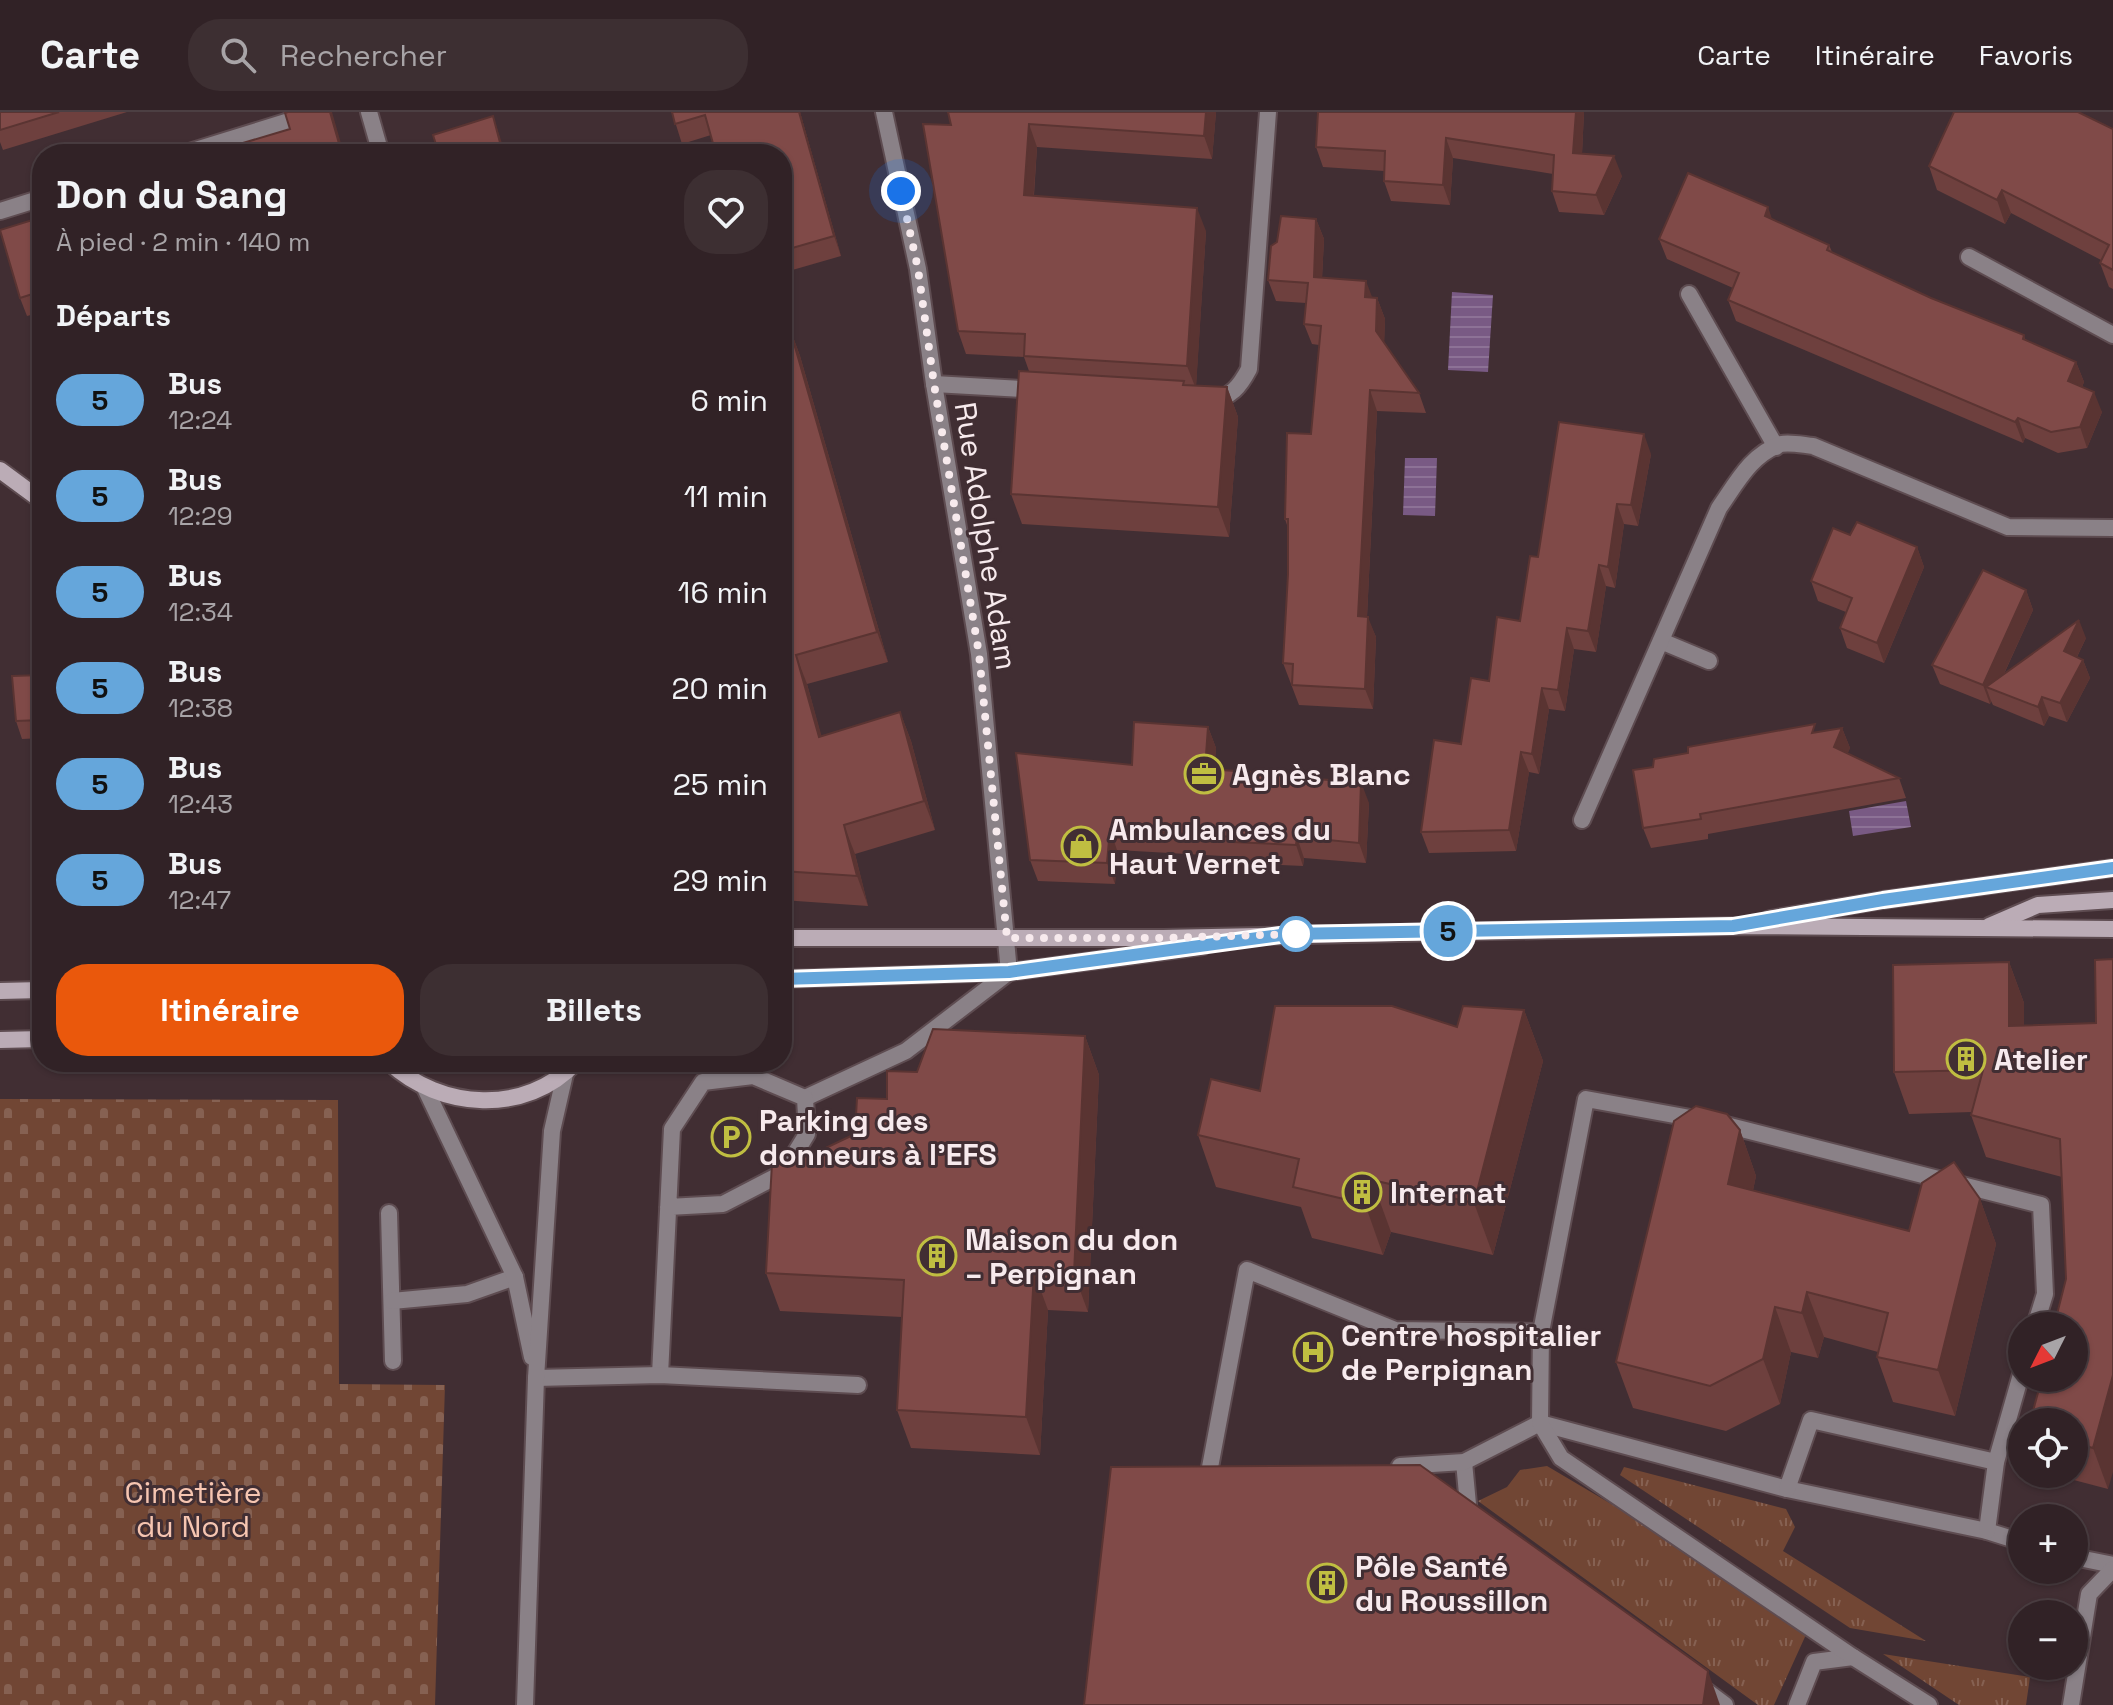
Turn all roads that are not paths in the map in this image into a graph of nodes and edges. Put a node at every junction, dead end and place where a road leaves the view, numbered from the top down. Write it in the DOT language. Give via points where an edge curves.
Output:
graph roads {
  1 [pos="318,112"];
  2 [pos="369,112"];
  3 [pos="884,112"];
  4 [pos="1268,112"];
  5 [pos="215,144"];
  6 [pos="378,144"];
  7 [pos="32,201"];
  8 [pos="0,211"];
  9 [pos="1969,257"];
  10 [pos="1689,294"];
  11 [pos="2113,335"];
  12 [pos="934,384"];
  13 [pos="1060,391"];
  14 [pos="1201,400"];
  15 [pos="1776,447"];
  16 [pos="0,470"];
  17 [pos="32,494"];
  18 [pos="2113,528"];
  19 [pos="1661,641"];
  20 [pos="1709,661"];
  21 [pos="1582,820"];
  22 [pos="2113,868"];
  23 [pos="2113,900"];
  24 [pos="1733,926"];
  25 [pos="2113,929"];
  26 [pos="1980,930"];
  27 [pos="1288,934"];
  28 [pos="792,938"];
  29 [pos="1007,938"];
  30 [pos="1009,972"];
  31 [pos="792,979"];
  32 [pos="32,990"];
  33 [pos="0,991"];
  34 [pos="32,1039"];
  35 [pos="0,1040"];
  36 [pos="400,1072"];
  37 [pos="564,1072"];
  38 [pos="569,1072"];
  39 [pos="425,1088"];
  40 [pos="805,1098"];
  41 [pos="668,1207"];
  42 [pos="389,1213"];
  43 [pos="515,1277"];
  44 [pos="392,1301"];
  45 [pos="2039,1312"];
  46 [pos="1541,1332"];
  47 [pos="393,1361"];
  48 [pos="660,1375"];
  49 [pos="536,1378"];
  50 [pos="858,1385"];
  51 [pos="2016,1392"];
  52 [pos="1540,1423"];
  53 [pos="1464,1462"];
  54 [pos="1996,1462"];
  55 [pos="1389,1467"];
  56 [pos="1238,1477"];
  57 [pos="1787,1489"];
  58 [pos="1987,1531"];
  59 [pos="1492,1532"];
  60 [pos="2008,1538"];
  61 [pos="2088,1561"];
  62 [pos="2113,1567"];
  63 [pos="1853,1657"];
  64 [pos="1687,1677"];
  65 [pos="525,1705"];
  66 [pos="1725,1705"];
  67 [pos="1797,1705"];
  68 [pos="1929,1705"];
  69 [pos="2071,1705"];
  1 -- 5 [label="street"];
  2 -- 6 [label="street"];
  3 -- 12 [label="street, Rue Adolphe Adam" via="918,269"];
  4 -- 14 [label="street" via="1249,369 1237,390 1217,401"];
  7 -- 8 [label="street"];
  9 -- 11 [label="street"];
  10 -- 15 [label="street"];
  12 -- 13 [label="street"];
  12 -- 29 [label="street, Rue Adolphe Adam" via="979,654"];
  15 -- 18 [label="street" via="1813,446 2008,527"];
  15 -- 19 [label="street" via="1751,463 1719,508"];
  16 -- 17 [label="street"];
  19 -- 20 [label="street"];
  19 -- 21 [label="street"];
  22 -- 24 [label="street"];
  23 -- 26 [label="street" via="2038,905"];
  24 -- 26 [label="street"];
  24 -- 27 [label="street"];
  25 -- 26 [label="street"];
  27 -- 29 [label="street"];
  27 -- 30 [label="street"];
  28 -- 29 [label="street"];
  29 -- 30 [label="street, Rue Adolphe Adam"];
  30 -- 31 [label="street"];
  30 -- 40 [label="street" via="906,1051"];
  32 -- 33 [label="street"];
  34 -- 35 [label="street"];
  36 -- 39 [label="street"];
  37 -- 39 [label="street" via="532,1092 497,1101 460,1100"];
  38 -- 49 [label="street" via="552,1131"];
  39 -- 43 [label="street"];
  40 -- 41 [label="street" via="807,1134 783,1173 723,1204"];
  40 -- 41 [label="street" via="753,1076 703,1082 672,1129"];
  41 -- 48 [label="street"];
  42 -- 44 [label="street"];
  43 -- 44 [label="street" via="467,1294"];
  43 -- 49 [label="street"];
  44 -- 47 [label="street"];
  45 -- 46 [label="street" via="2045,1294 2041,1205 1718,1123 1586,1099"];
  46 -- 52 [label="street"];
  46 -- 56 [label="street" via="1395,1330 1247,1270 1208,1478"];
  48 -- 49 [label="street"];
  48 -- 50 [label="street"];
  49 -- 65 [label="street"];
  51 -- 54 [label="street"];
  52 -- 53 [label="street"];
  52 -- 57 [label="street"];
  52 -- 63 [label="street" via="1561,1458"];
  53 -- 55 [label="street"];
  53 -- 59 [label="street" via="1469,1515"];
  54 -- 57 [label="street" via="1811,1420"];
  54 -- 58 [label="street"];
  57 -- 58 [label="street"];
  58 -- 60 [label="street"];
  61 -- 62 [label="street"];
  62 -- 69 [label="street" via="2089,1594"];
  63 -- 67 [label="street" via="1814,1662"];
  63 -- 68 [label="street"];
  64 -- 66 [label="street"];
}
